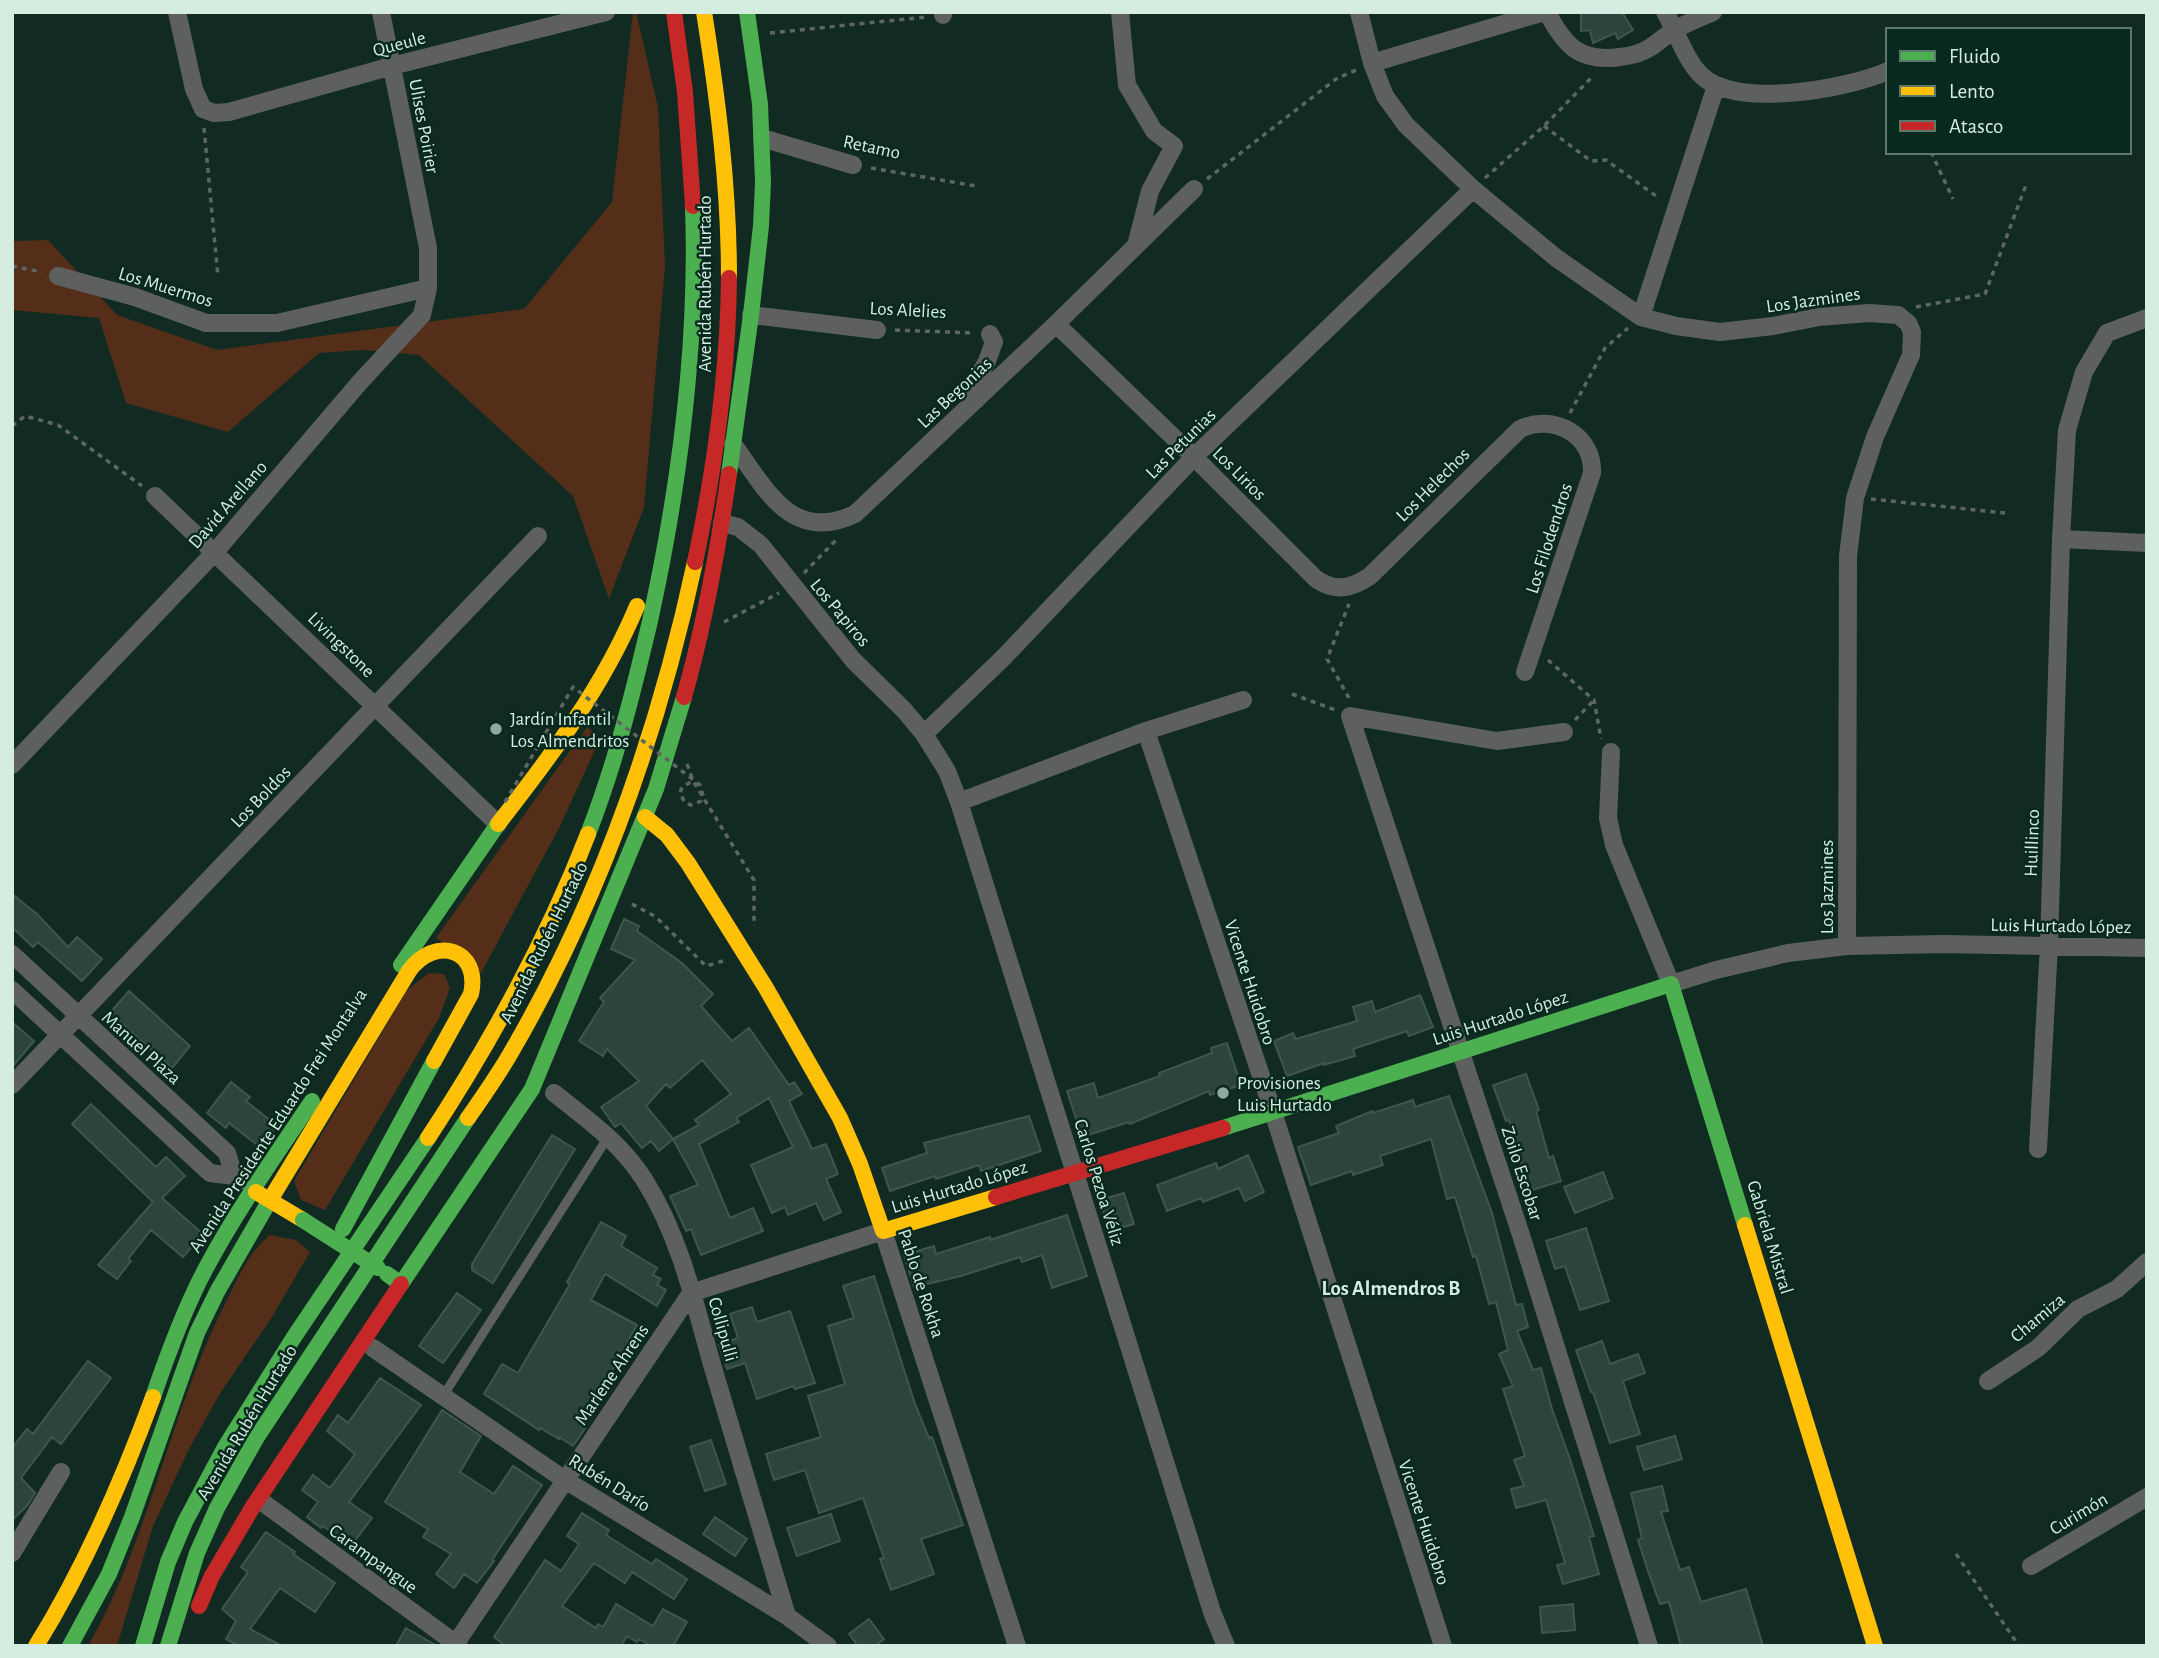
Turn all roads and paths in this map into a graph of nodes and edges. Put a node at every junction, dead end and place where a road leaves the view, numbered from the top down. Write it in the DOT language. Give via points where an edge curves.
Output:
graph roads {
  1 [pos="177,12"];
  2 [pos="381,12"];
  3 [pos="606,12"];
  4 [pos="659,12"];
  5 [pos="674,12"];
  6 [pos="704,12"];
  7 [pos="747,12"];
  8 [pos="1120,12"];
  9 [pos="1359,12"];
  10 [pos="1546,12"];
  11 [pos="1665,12"];
  12 [pos="1713,12"];
  13 [pos="943,13"];
  14 [pos="1676,29"];
  15 [pos="750,36"];
  16 [pos="1609,59"];
  17 [pos="1371,63"];
  18 [pos="392,66"];
  19 [pos="1886,72"];
  20 [pos="1336,79"];
  21 [pos="1716,86"];
  22 [pos="202,109"];
  23 [pos="689,125"];
  24 [pos="1544,126"];
  25 [pos="762,138"];
  26 [pos="1932,154"];
  27 [pos="853,165"];
  28 [pos="2026,185"];
  29 [pos="976,186"];
  30 [pos="1195,189"];
  31 [pos="1474,189"];
  32 [pos="1656,196"];
  33 [pos="1953,200"];
  34 [pos="1136,247"];
  35 [pos="428,248"];
  36 [pos="12,266"];
  37 [pos="58,276"];
  38 [pos="218,277"];
  39 [pos="428,288"];
  40 [pos="751,315"];
  41 [pos="1898,315"];
  42 [pos="1641,317"];
  43 [pos="2147,318"];
  44 [pos="1056,324"];
  45 [pos="877,330"];
  46 [pos="990,334"];
  47 [pos="976,400"];
  48 [pos="12,426"];
  49 [pos="1562,427"];
  50 [pos="733,444"];
  51 [pos="1195,457"];
  52 [pos="678,481"];
  53 [pos="155,496"];
  54 [pos="1855,498"];
  55 [pos="2005,513"];
  56 [pos="722,523"];
  57 [pos="538,536"];
  58 [pos="2060,539"];
  59 [pos="2147,543"];
  60 [pos="215,552"];
  61 [pos="1357,585"];
  62 [pos="1337,589"];
  63 [pos="1533,648"];
  64 [pos="1525,672"];
  65 [pos="1292,694"];
  66 [pos="1243,700"];
  67 [pos="1594,700"];
  68 [pos="376,706"];
  69 [pos="1350,716"];
  70 [pos="1146,731"];
  71 [pos="1564,732"];
  72 [pos="925,734"];
  73 [pos="1611,752"];
  74 [pos="12,765"];
  75 [pos="505,802"];
  76 [pos="959,802"];
  77 [pos="645,817"];
  78 [pos="498,824"];
  79 [pos="631,904"];
  80 [pos="733,934"];
  81 [pos="2049,945"];
  82 [pos="1847,946"];
  83 [pos="2147,948"];
  84 [pos="12,954"];
  85 [pos="745,954"];
  86 [pos="1671,984"];
  87 [pos="12,990"];
  88 [pos="78,1018"];
  89 [pos="60,1037"];
  90 [pos="1462,1052"];
  91 [pos="12,1086"];
  92 [pos="554,1093"];
  93 [pos="1273,1112"];
  94 [pos="609,1136"];
  95 [pos="2038,1149"];
  96 [pos="1075,1173"];
  97 [pos="234,1176"];
  98 [pos="253,1190"];
  99 [pos="270,1200"];
  100 [pos="883,1231"];
  101 [pos="2147,1262"];
  102 [pos="401,1284"];
  103 [pos="691,1293"];
  104 [pos="314,1307"];
  105 [pos="373,1348"];
  106 [pos="1988,1381"];
  107 [pos="443,1396"];
  108 [pos="61,1472"];
  109 [pos="565,1479"];
  110 [pos="2147,1497"];
  111 [pos="265,1504"];
  112 [pos="12,1553"];
  113 [pos="1956,1554"];
  114 [pos="2031,1566"];
  115 [pos="787,1616"];
  116 [pos="194,1623"];
  117 [pos="456,1645"];
  118 [pos="36,1646"];
  119 [pos="70,1646"];
  120 [pos="144,1646"];
  121 [pos="168,1646"];
  122 [pos="828,1646"];
  123 [pos="1017,1646"];
  124 [pos="1226,1646"];
  125 [pos="1443,1646"];
  126 [pos="1649,1646"];
  127 [pos="1875,1646"];
  128 [pos="2019,1646"];
  1 -- 22 [label="street"];
  2 -- 18 [label="street, Ulises Poirier"];
  3 -- 18 [label="street, Queule"];
  4 -- 23 [label="main road"];
  5 -- 23 [label="main road"];
  6 -- 121 [label="main road, Avenida Rubén Hurtado" via="724,175 728,246 725,378 703,525 679,630 625,812 577,927 508,1058 229,1486 194,1563"];
  7 -- 15 [label="main road"];
  8 -- 34 [label="street" via="1127,85 1154,131 1174,146 1150,191"];
  9 -- 17 [label="street, Los Jazmines"];
  10 -- 16 [label="street" via="1574,50"];
  10 -- 17 [label="street"];
  11 -- 14 [label="street"];
  12 -- 14 [label="street"];
  13 -- 15 [label="path"];
  14 -- 16 [label="street" via="1649,48"];
  14 -- 21 [label="street" via="1695,67"];
  15 -- 25 [label="main road"];
  16 -- 24 [label="path"];
  17 -- 31 [label="street, Los Jazmines" via="1385,96 1406,125"];
  18 -- 22 [label="street, Queule" via="229,113"];
  18 -- 35 [label="street, Ulises Poirier"];
  19 -- 21 [label="street" via="1823,90 1733,92"];
  20 -- 30 [label="path"];
  21 -- 42 [label="street"];
  22 -- 38 [label="path"];
  23 -- 52 [label="main road, Avenida Rubén Hurtado" via="695,203 694,332"];
  24 -- 31 [label="path"];
  24 -- 32 [label="path" via="1591,161 1606,160"];
  25 -- 27 [label="street, Retamo"];
  25 -- 40 [label="main road" via="761,226"];
  26 -- 33 [label="path"];
  27 -- 29 [label="path, Retamo"];
  28 -- 41 [label="path" via="1985,294 1914,307"];
  30 -- 34 [label="street, Las Begonias"];
  31 -- 42 [label="street, Los Jazmines" via="1555,257"];
  31 -- 51 [label="street, Las Petunias"];
  34 -- 44 [label="street, Las Begonias"];
  35 -- 39 [label="street, David Arellano"];
  36 -- 37 [label="path"];
  37 -- 39 [label="street, Los Muermos" via="206,323 277,323"];
  39 -- 60 [label="street, David Arellano" via="422,315"];
  40 -- 45 [label="street, Los Alelies"];
  40 -- 50 [label="main road"];
  41 -- 42 [label="street, Los Jazmines" via="1819,317 1720,332"];
  41 -- 54 [label="street, Los Jazmines" via="1912,332 1911,355 1875,437"];
  42 -- 49 [label="path" via="1605,348"];
  43 -- 58 [label="street, Huillinco" via="2107,333 2084,372 2067,430"];
  44 -- 47 [label="street, Las Begonias"];
  44 -- 51 [label="street, Los Lirios"];
  45 -- 46 [label="path, Los Alelies"];
  46 -- 47 [label="street" via="994,342 971,391"];
  47 -- 50 [label="street, Las Begonias" via="855,513 839,521 803,521 788,513"];
  48 -- 53 [label="path" via="25,416 58,425"];
  49 -- 61 [label="street, Los Helechos" via="1543,422 1520,429"];
  49 -- 63 [label="street, Los Filodendros" via="1576,435 1590,453 1592,473"];
  50 -- 56 [label="main road"];
  51 -- 62 [label="street, Los Lirios" via="1316,579"];
  51 -- 72 [label="street, Las Petunias"];
  52 -- 78 [label="main road, Avenida Presidente Eduardo Frei Montalva" via="622,642 568,732"];
  52 -- 104 [label="main road, Avenida Rubén Hurtado" via="655,600 618,748 555,911 516,994 477,1060"];
  53 -- 60 [label="street, Livingstone"];
  54 -- 55 [label="path"];
  54 -- 82 [label="street, Los Jazmines" via="1847,611"];
  56 -- 72 [label="street, Los Papiros" via="738,527 761,545 853,660"];
  56 -- 77 [label="main road" via="697,652"];
  57 -- 68 [label="street, Los Boldos"];
  58 -- 59 [label="street"];
  58 -- 81 [label="street, Huillinco"];
  60 -- 68 [label="street, Livingstone"];
  60 -- 74 [label="street, David Arellano"];
  61 -- 62 [label="street, Los Helechos"];
  61 -- 69 [label="path" via="1328,659 1353,706"];
  63 -- 64 [label="street, Los Filodendros"];
  63 -- 67 [label="path"];
  65 -- 69 [label="path"];
  66 -- 70 [label="street"];
  67 -- 71 [label="path"];
  67 -- 73 [label="path" via="1599,736"];
  68 -- 78 [label="street, Livingstone"];
  68 -- 88 [label="street, Los Boldos"];
  69 -- 71 [label="street" via="1497,741"];
  69 -- 90 [label="street, Zoilo Escobar"];
  70 -- 76 [label="street"];
  70 -- 93 [label="street, Vicente Huidobro"];
  72 -- 76 [label="street, Carlos Pezoa Véliz"];
  73 -- 86 [label="street, Gabriela Mistral" via="1608,818 1614,845"];
  75 -- 80 [label="path, bridge" via="573,687 700,785 703,796 697,804 685,803 682,787 693,781 754,880 754,926"];
  76 -- 96 [label="street, Carlos Pezoa Véliz"];
  77 -- 80 [label="main road, Pablo de Rokha" via="667,835"];
  77 -- 102 [label="main road" via="532,1089"];
  78 -- 98 [label="main road, Avenida Presidente Eduardo Frei Montalva"];
  79 -- 85 [label="path" via="656,917 706,966"];
  80 -- 85 [label="main road, Pablo de Rokha"];
  81 -- 82 [label="street, Luis Hurtado López"];
  81 -- 83 [label="street, Luis Hurtado López"];
  81 -- 95 [label="street, Huillinco"];
  82 -- 86 [label="street, Luis Hurtado López" via="1788,953"];
  84 -- 88 [label="street, Manuel Plaza"];
  85 -- 100 [label="main road, Pablo de Rokha" via="840,1118"];
  86 -- 90 [label="main road, Luis Hurtado López"];
  86 -- 127 [label="main road, Gabriela Mistral"];
  87 -- 89 [label="street, Manuel Plaza"];
  88 -- 89 [label="street, Los Boldos"];
  88 -- 97 [label="street, Manuel Plaza" via="227,1153"];
  89 -- 91 [label="street, Los Boldos"];
  89 -- 97 [label="street, Manuel Plaza" via="210,1172"];
  90 -- 93 [label="main road, Luis Hurtado López"];
  90 -- 126 [label="street, Zoilo Escobar"];
  92 -- 94 [label="street, Collipulli"];
  93 -- 96 [label="main road, Luis Hurtado López"];
  93 -- 125 [label="street, Vicente Huidobro"];
  94 -- 103 [label="street, Collipulli" via="659,1204"];
  94 -- 107 [label="lane"];
  96 -- 100 [label="main road, Luis Hurtado López"];
  96 -- 124 [label="street, Carlos Pezoa Véliz"];
  97 -- 98 [label="street, Manuel Plaza"];
  98 -- 99 [label="main road, Manuel Plaza"];
  98 -- 118 [label="main road, Avenida Presidente Eduardo Frei Montalva" via="192,1294 125,1470 89,1549"];
  99 -- 102 [label="main road, Manuel Plaza, bridge"];
  99 -- 104 [label="main road, Avenida Presidente Eduardo Frei Montalva" via="416,962 437,950 460,956 473,977 471,994 341,1233"];
  99 -- 119 [label="main road, Avenida Presidente Eduardo Frei Montalva" via="197,1333 109,1574"];
  100 -- 103 [label="street"];
  100 -- 123 [label="street, Pablo de Rokha"];
  101 -- 106 [label="street, Chamiza" via="2117,1289 2078,1309 2038,1348"];
  102 -- 116 [label="main road" via="252,1508 212,1576"];
  103 -- 109 [label="street, Marlene Ahrens"];
  103 -- 115 [label="street, Collipulli"];
  104 -- 120 [label="main road, Avenida Rubén Hurtado" via="197,1495 163,1575"];
  105 -- 107 [label="street, Rubén Darío"];
  107 -- 109 [label="street, Rubén Darío"];
  108 -- 112 [label="street"];
  109 -- 115 [label="street, Rubén Darío"];
  109 -- 117 [label="street, Marlene Ahrens"];
  110 -- 114 [label="street, Curimón"];
  111 -- 117 [label="street, Carampangue"];
  113 -- 128 [label="path"];
  115 -- 122 [label="street, Rubén Darío"];
}
